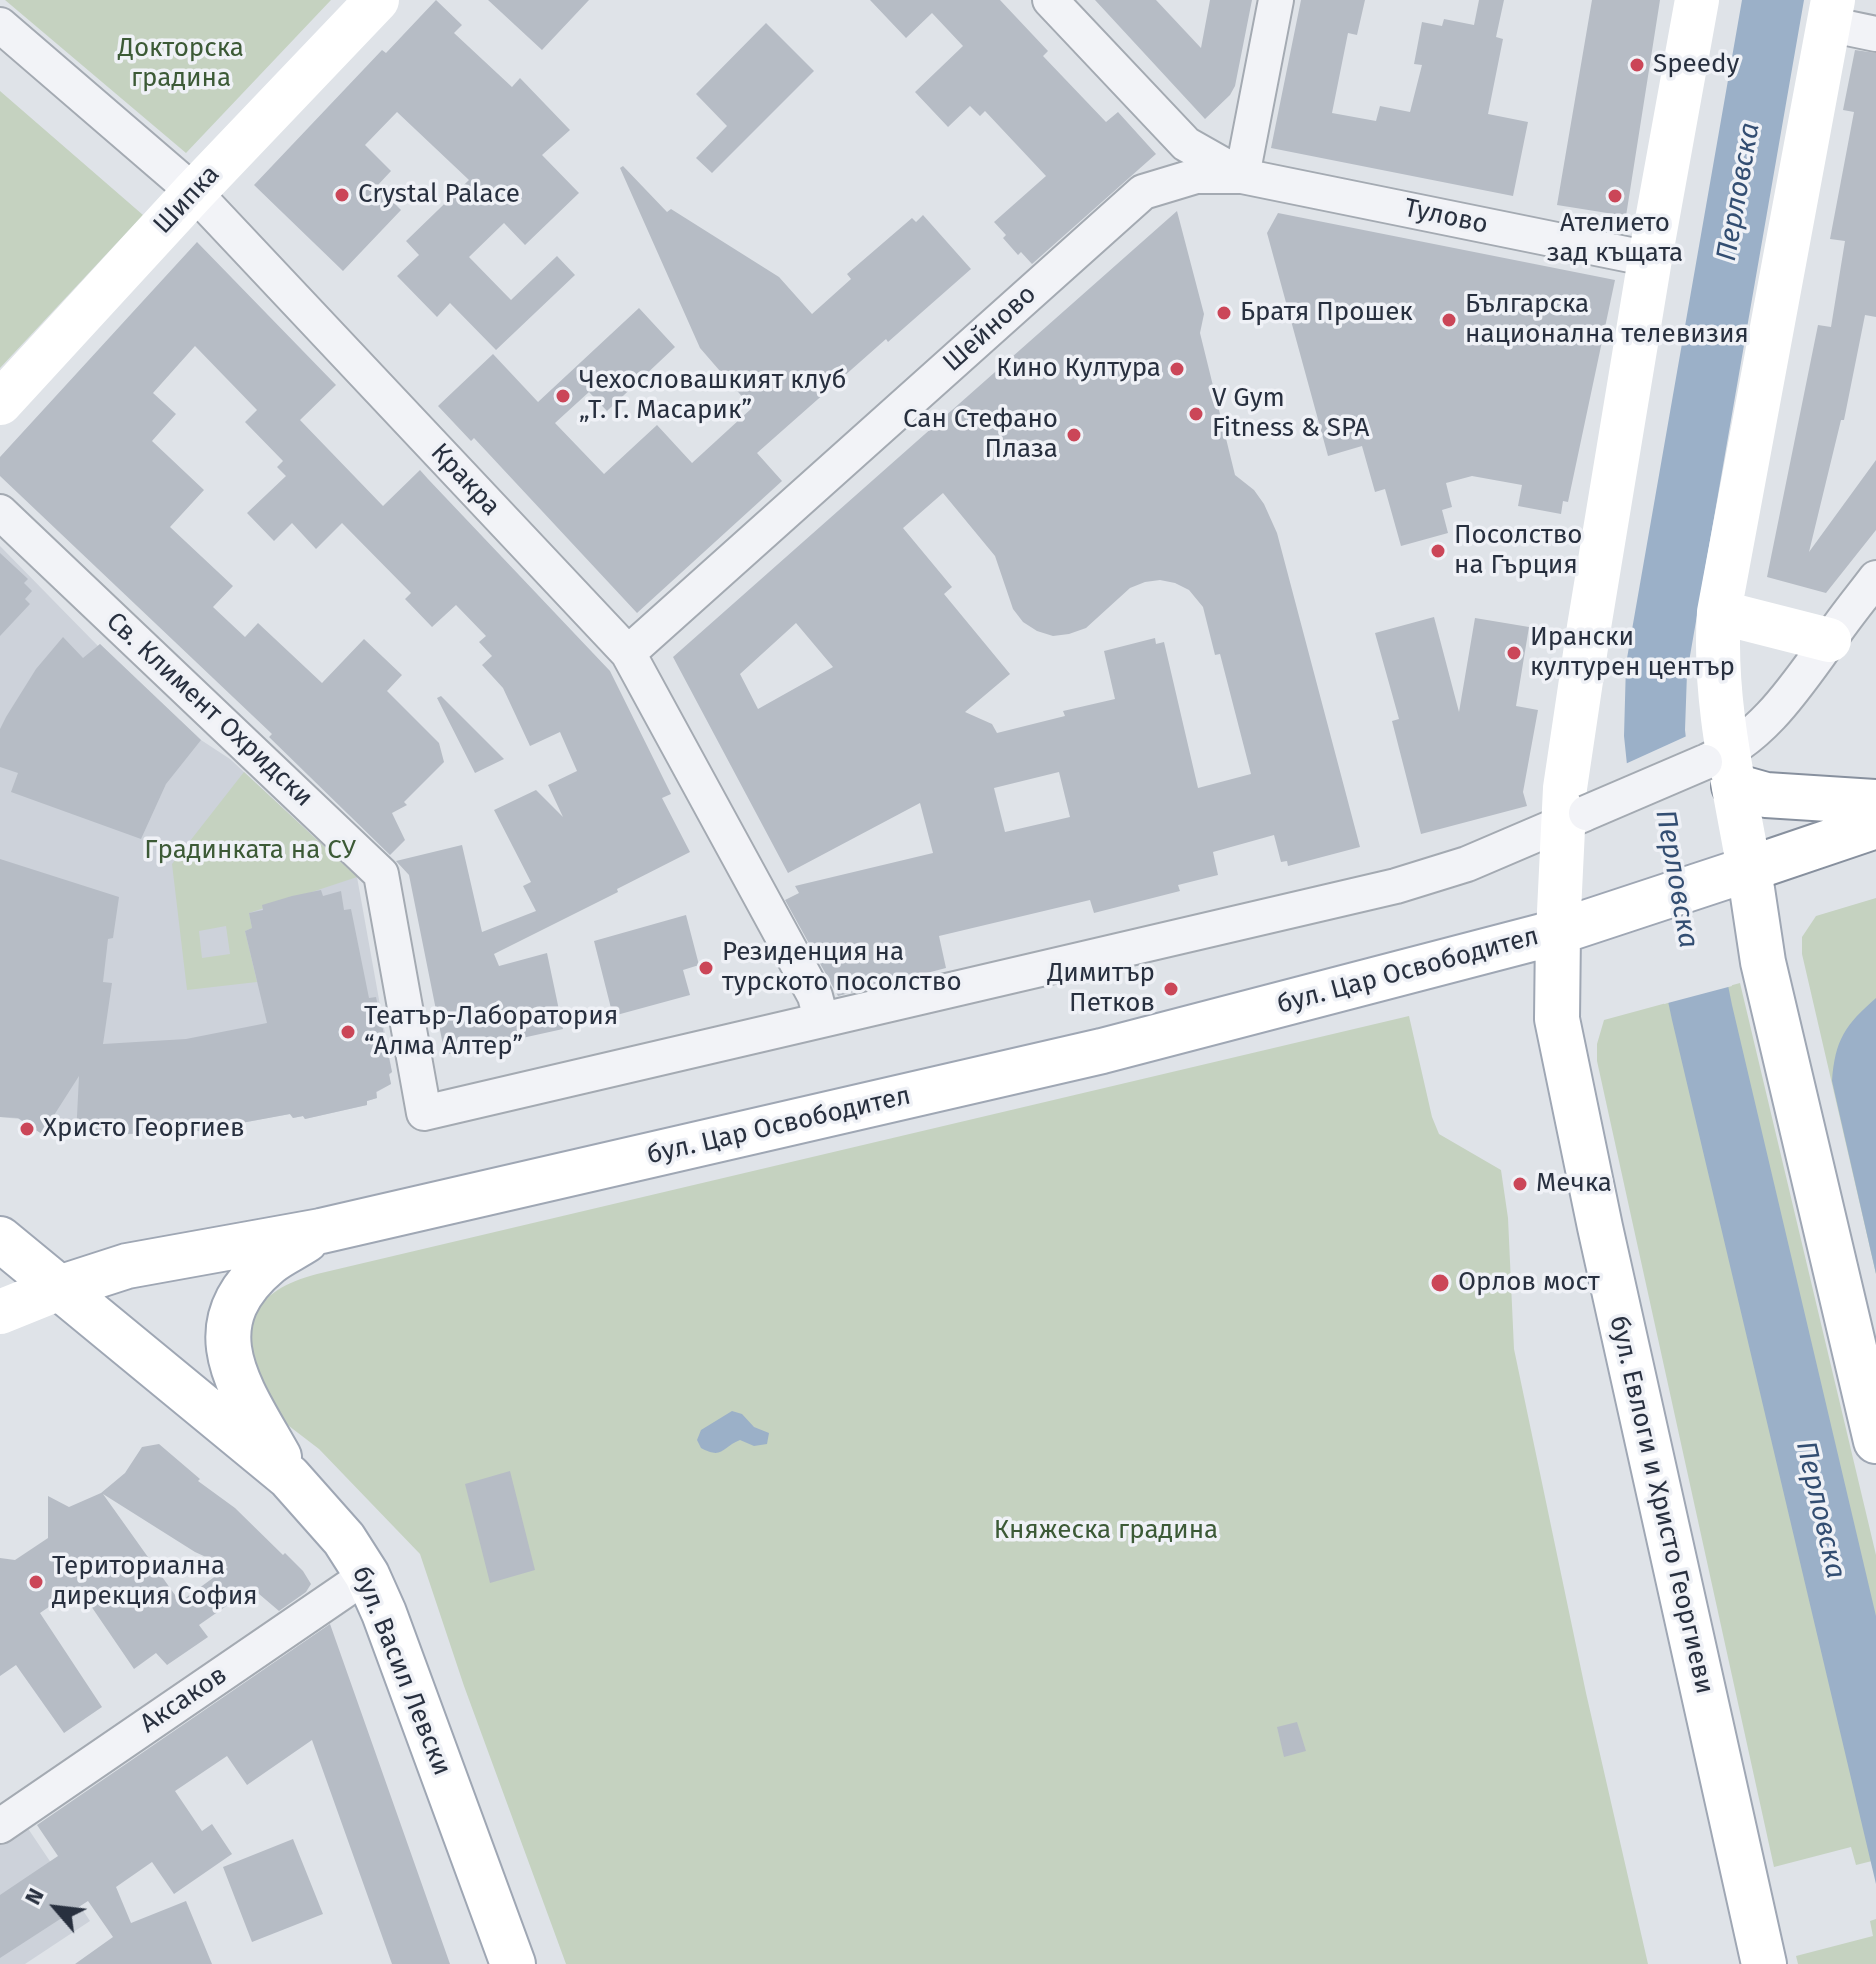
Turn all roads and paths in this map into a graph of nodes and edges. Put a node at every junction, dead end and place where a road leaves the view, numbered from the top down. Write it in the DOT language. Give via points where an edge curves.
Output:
graph roads {
  1 [pos="377,0"];
  2 [pos="1050,0"];
  3 [pos="1276,0"];
  4 [pos="1697,0"];
  5 [pos="1830,12"];
  6 [pos="0,25"];
  7 [pos="1876,34"];
  8 [pos="1242,176"];
  9 [pos="194,192"];
  10 [pos="1650,259"];
  11 [pos="0,403"];
  12 [pos="0,512"];
  13 [pos="1876,578"];
  14 [pos="1719,612"];
  15 [pos="1829,640"];
  16 [pos="628,653"];
  17 [pos="1723,767"];
  18 [pos="1876,802"];
  19 [pos="1574,818"];
  20 [pos="1876,826"];
  21 [pos="1735,874"];
  22 [pos="1576,926"];
  23 [pos="821,1019"];
  24 [pos="321,1231"];
  25 [pos="0,1239"];
  26 [pos="62,1287"];
  27 [pos="0,1312"];
  28 [pos="1876,1441"];
  29 [pos="289,1477"];
  30 [pos="367,1575"];
  31 [pos="0,1826"];
  32 [pos="513,1964"];
  33 [pos="1764,1964"];
  1 -- 9 [label="main road, Шипка"];
  2 -- 8 [label="street" via="1186,144"];
  3 -- 8 [label="street"];
  4 -- 10 [label="main road, бул. Евлоги и Христо Георгиеви"];
  5 -- 7 [label="street"];
  5 -- 14 [label="main road"];
  6 -- 9 [label="street, Кракра"];
  8 -- 10 [label="street, Тулово"];
  8 -- 16 [label="street, Шейново" via="1196,176 1143,192"];
  9 -- 11 [label="main road, Шипка"];
  9 -- 16 [label="street, Кракра"];
  10 -- 19 [label="main road, бул. Евлоги и Христо Георгиеви" via="1589,627"];
  12 -- 23 [label="street, Св. Климент Охридски" via="381,874 424,1113"];
  13 -- 15 [label="street"];
  14 -- 15 [label="main road"];
  14 -- 17 [label="main road"];
  15 -- 17 [label="street" via="1802,681"];
  16 -- 23 [label="street, Кракра" via="815,996"];
  17 -- 18 [label="main road" via="1766,795"];
  17 -- 19 [label="street, bridge"];
  17 -- 21 [label="main road"];
  19 -- 22 [label="main road, бул. Евлоги и Христо Георгиеви"];
  19 -- 23 [label="street" via="1467,864 1396,886"];
  20 -- 21 [label="main road, бул. Цар Освободител"];
  21 -- 22 [label="main road, бул. Цар Освободител"];
  21 -- 28 [label="main road" via="1763,962"];
  22 -- 24 [label="main road, бул. Цар Освободител" via="1102,1051"];
  22 -- 33 [label="main road, бул. Евлоги и Христо Георгиеви" via="1557,1019"];
  24 -- 26 [label="main road, бул. Цар Освободител" via="127,1266"];
  24 -- 29 [label="main road" via="269,1263 246,1287 228,1325 235,1372"];
  25 -- 26 [label="main road, бул. Васил Левски"];
  26 -- 27 [label="main road, бул. Цар Освободител"];
  26 -- 29 [label="main road, бул. Васил Левски"];
  29 -- 30 [label="main road, бул. Васил Левски" via="344,1539"];
  30 -- 31 [label="street, Аксаков"];
  30 -- 32 [label="main road, бул. Васил Левски"];
}
